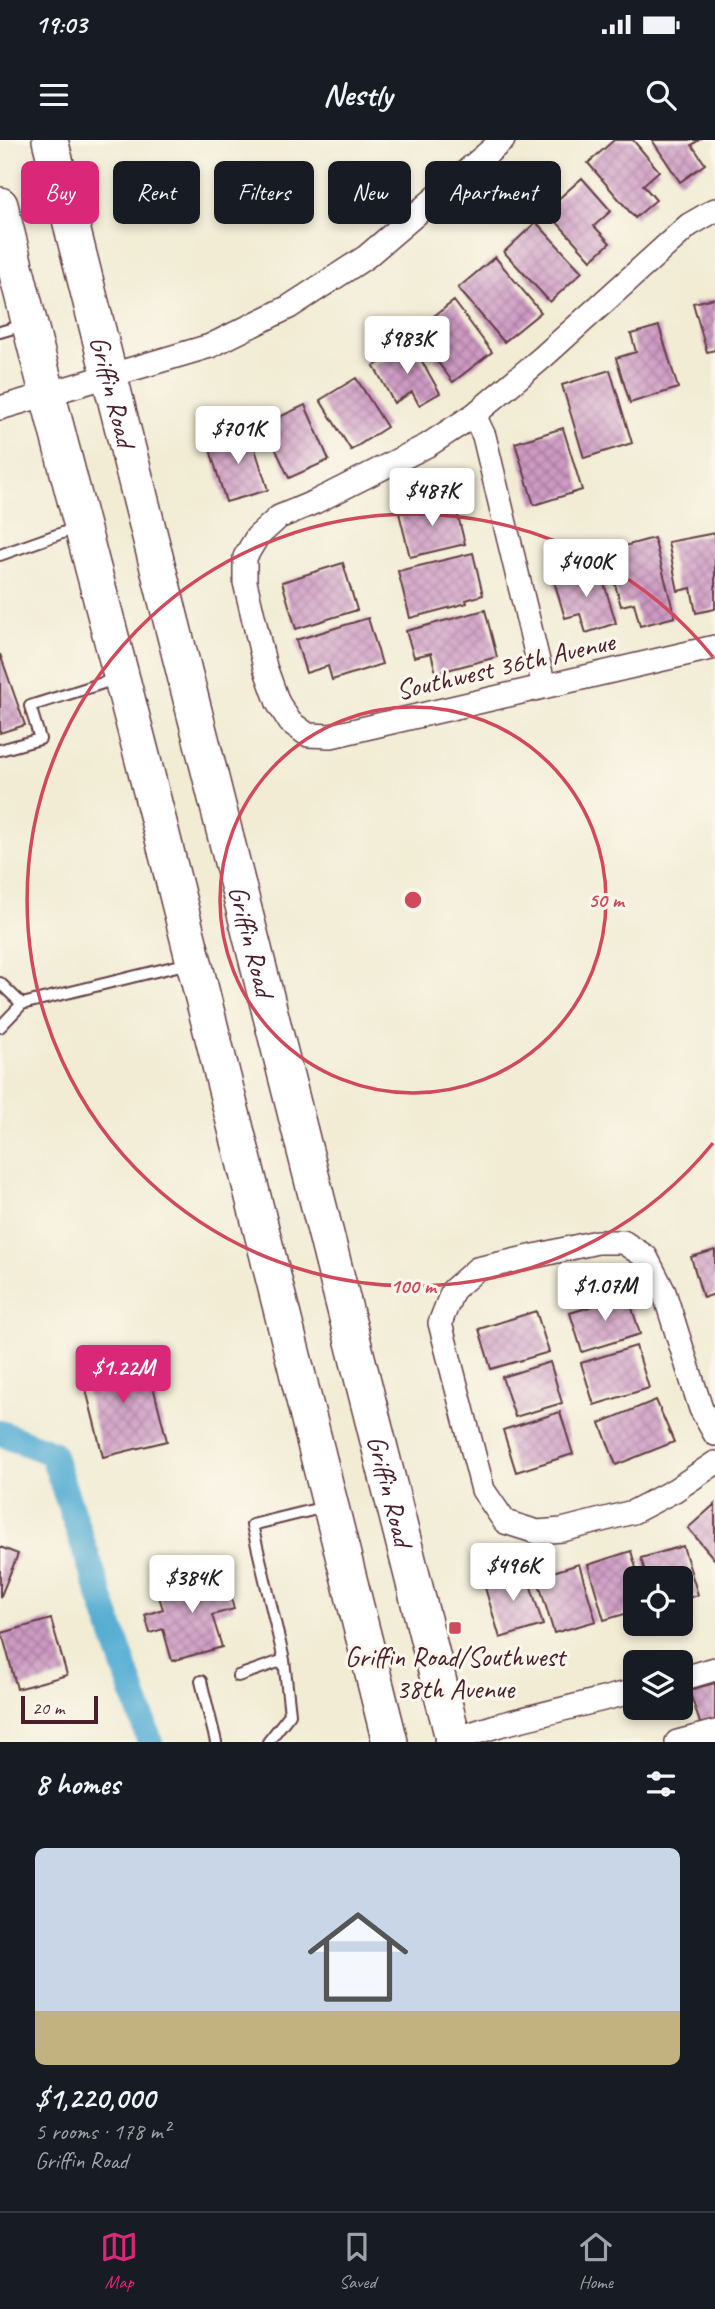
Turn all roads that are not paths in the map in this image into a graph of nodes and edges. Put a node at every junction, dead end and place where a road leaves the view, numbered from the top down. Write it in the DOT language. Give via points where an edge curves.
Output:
graph roads {
  1 [pos="50,140"];
  2 [pos="503,140"];
  3 [pos="0,205"];
  4 [pos="715,210"];
  5 [pos="5,247"];
  6 [pos="15,328"];
  7 [pos="110,376"];
  8 [pos="46,394"];
  9 [pos="0,408"];
  10 [pos="474,415"];
  11 [pos="81,527"];
  12 [pos="0,555"];
  13 [pos="715,647"];
  14 [pos="121,677"];
  15 [pos="544,686"];
  16 [pos="0,750"];
  17 [pos="195,961"];
  18 [pos="0,983"];
  19 [pos="22,1004"];
  20 [pos="0,1027"];
  21 [pos="715,1434"];
  22 [pos="715,1463"];
  23 [pos="331,1506"];
  24 [pos="284,1660"];
  25 [pos="715,1669"];
  26 [pos="693,1675"];
  27 [pos="238,1676"];
  28 [pos="201,1681"];
  29 [pos="623,1694"];
  30 [pos="715,1732"];
  31 [pos="451,1741"];
  32 [pos="216,1742"];
  33 [pos="268,1742"];
  34 [pos="390,1742"];
  35 [pos="677,1742"];
  1 -- 7 [label="main road, Griffin Road"];
  2 -- 7 [label="street" via="366,257 289,307 210,346"];
  3 -- 5 [label="main road"];
  4 -- 10 [label="street" via="689,225"];
  5 -- 6 [label="main road"];
  6 -- 8 [label="main road"];
  7 -- 8 [label="street"];
  7 -- 31 [label="main road, Griffin Road"];
  8 -- 9 [label="street"];
  8 -- 11 [label="main road"];
  10 -- 15 [label="street" via="484,436"];
  10 -- 15 [label="street, Southwest 36th Avenue" via="428,445 279,517 257,537 245,557 245,582 265,667 290,722 308,735 331,736"];
  11 -- 12 [label="lane"];
  11 -- 14 [label="main road"];
  13 -- 15 [label="street, Southwest 36th Avenue"];
  14 -- 16 [label="lane" via="30,706 40,739"];
  14 -- 17 [label="main road"];
  17 -- 19 [label="lane"];
  17 -- 23 [label="main road"];
  18 -- 19 [label="lane"];
  19 -- 20 [label="lane"];
  21 -- 22 [label="street" via="701,1409 664,1292 646,1258 623,1242 597,1242 477,1269 453,1290 440,1322 483,1490 505,1522 537,1532 633,1513"];
  23 -- 24 [label="lane" via="252,1525"];
  23 -- 34 [label="main road"];
  24 -- 27 [label="lane"];
  24 -- 33 [label="lane" via="290,1714"];
  25 -- 26 [label="street"];
  28 -- 32 [label="lane"];
  29 -- 31 [label="street"];
  30 -- 35 [label="street"];
}
